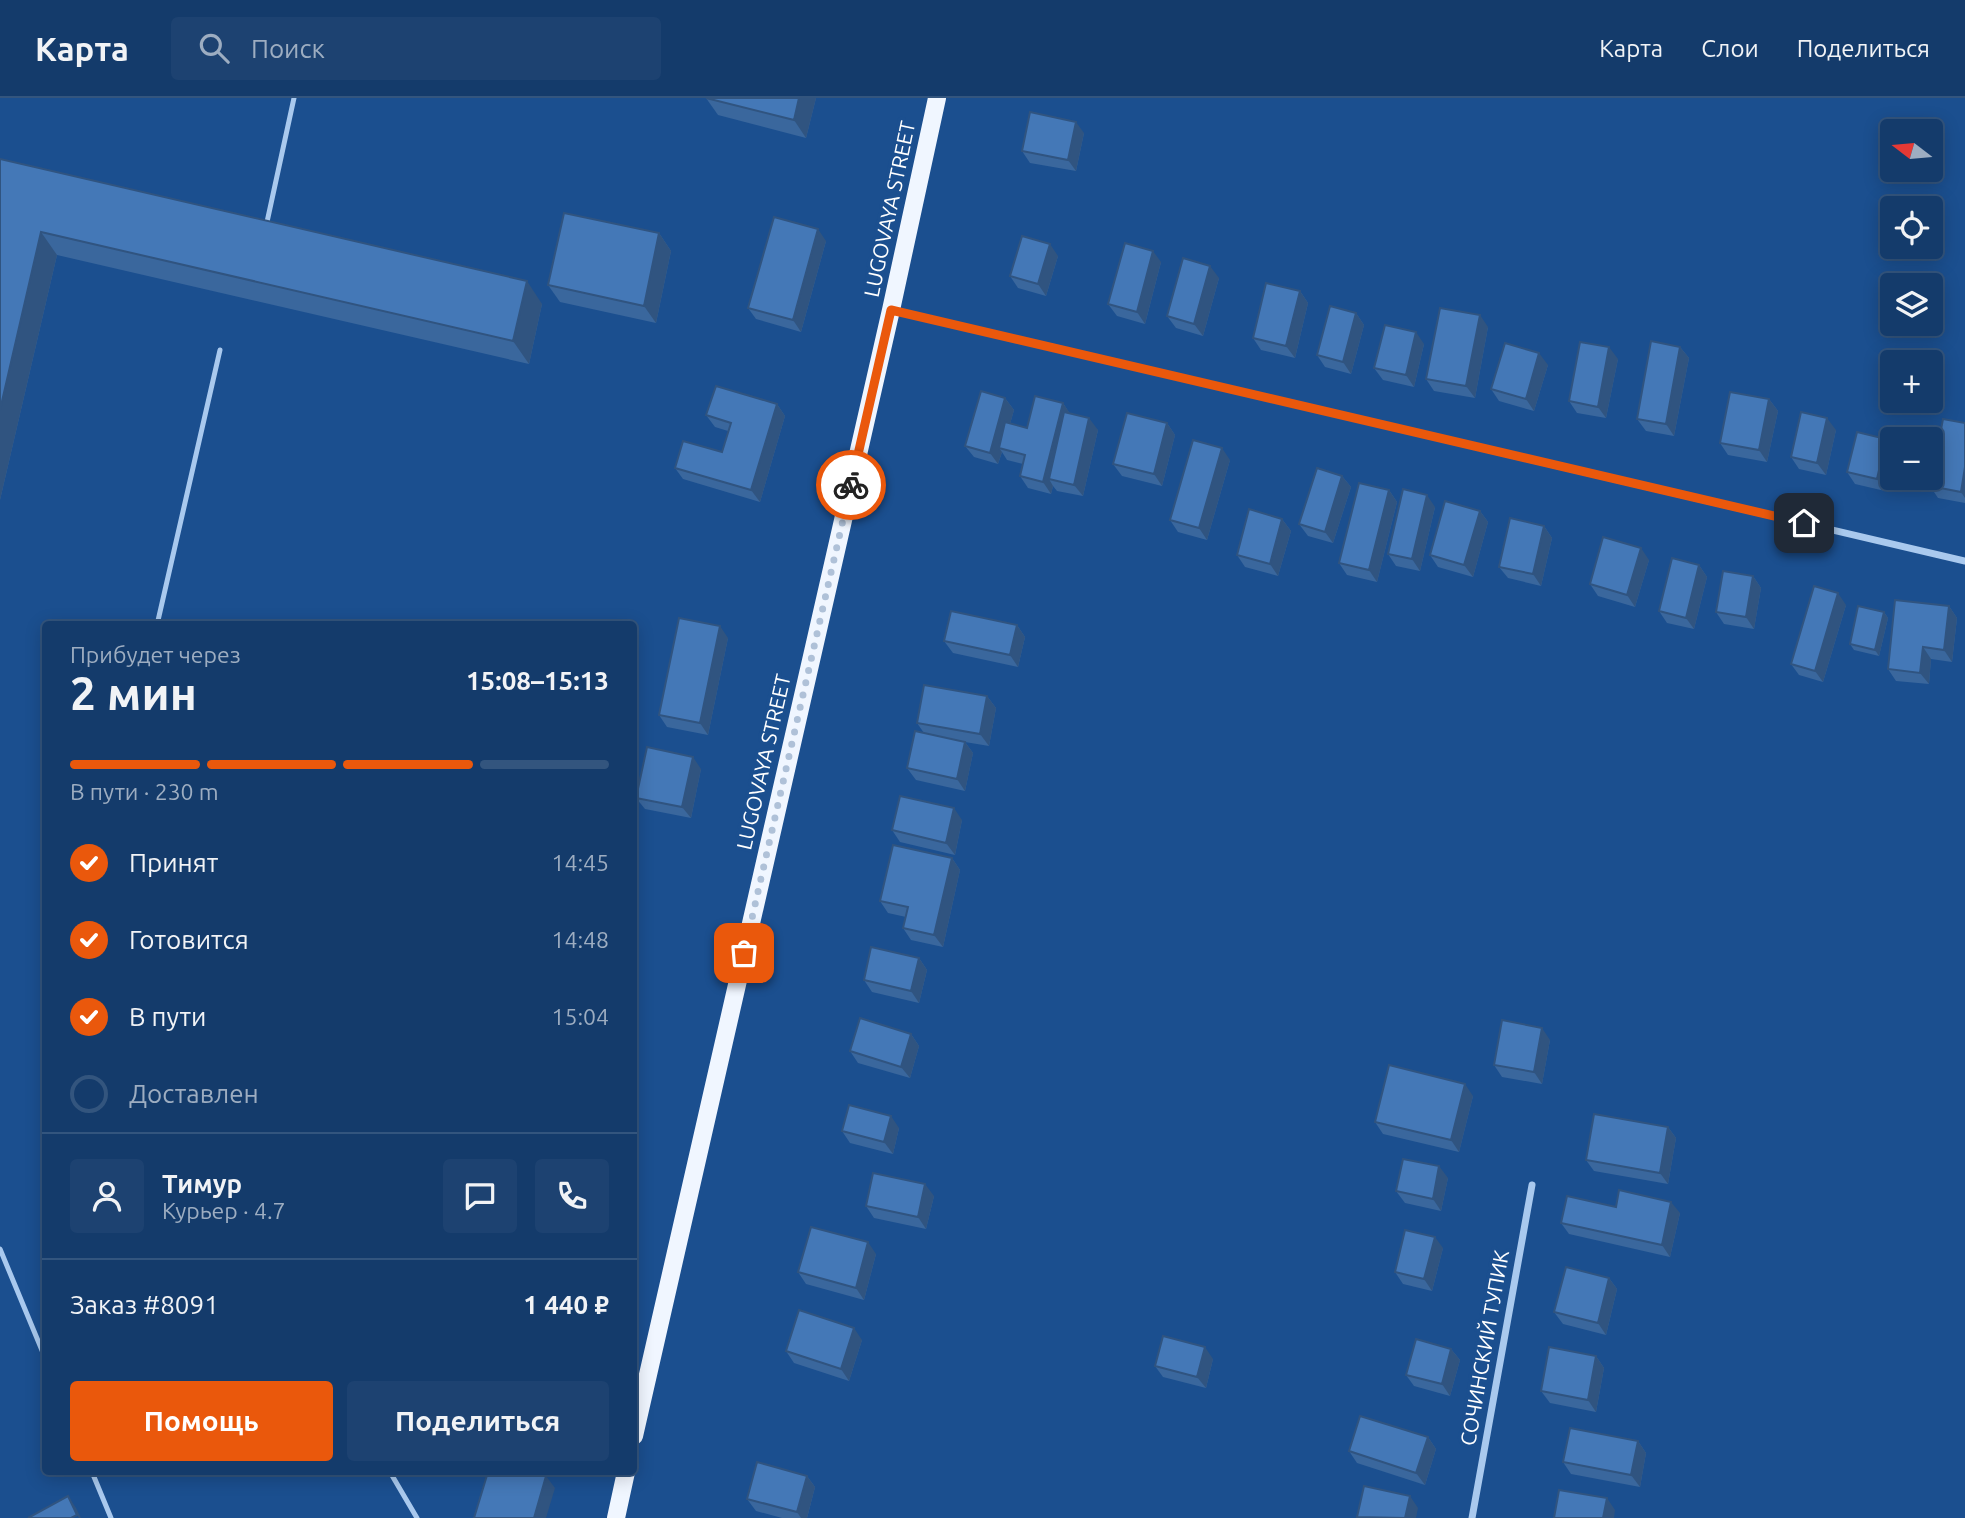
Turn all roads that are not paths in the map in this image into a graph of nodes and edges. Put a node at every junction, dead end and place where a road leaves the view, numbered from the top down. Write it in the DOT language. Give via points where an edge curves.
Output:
graph roads {
  1 [pos="294,98"];
  2 [pos="937,98"];
  3 [pos="267,222"];
  4 [pos="891,310"];
  5 [pos="220,350"];
  6 [pos="1965,561"];
  7 [pos="158,621"];
  8 [pos="1532,1185"];
  9 [pos="0,1249"];
  10 [pos="42,1350"];
  11 [pos="637,1423"];
  12 [pos="93,1475"];
  13 [pos="392,1475"];
  14 [pos="625,1475"];
  15 [pos="111,1518"];
  16 [pos="416,1518"];
  17 [pos="616,1518"];
  18 [pos="1472,1518"];
  1 -- 3 [label="lane"];
  2 -- 4 [label="main road, LUGOVAYA STREET"];
  4 -- 6 [label="street"];
  4 -- 11 [label="main road, LUGOVAYA STREET"];
  5 -- 7 [label="lane"];
  8 -- 18 [label="street, СОЧИНСКИЙ ТУПИК"];
  9 -- 10 [label="lane"];
  12 -- 15 [label="lane"];
  13 -- 16 [label="lane"];
  14 -- 17 [label="main road"];
}
